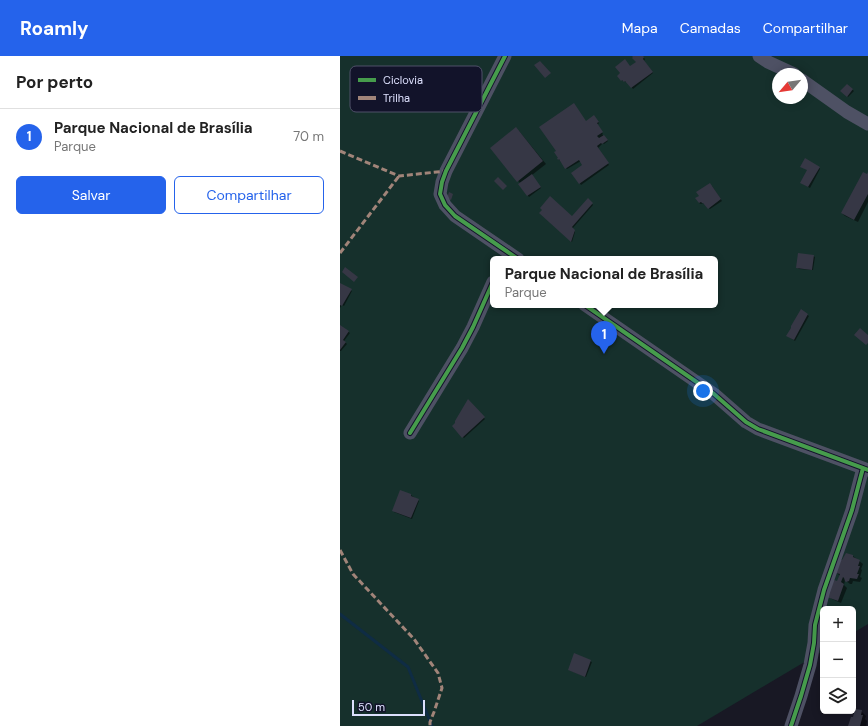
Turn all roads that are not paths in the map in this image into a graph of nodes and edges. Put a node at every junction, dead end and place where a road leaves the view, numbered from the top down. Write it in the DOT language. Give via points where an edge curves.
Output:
graph roads {
  1 [pos="505,56"];
  2 [pos="759,56"];
  3 [pos="781,68"];
  4 [pos="808,84"];
  5 [pos="482,101"];
  6 [pos="476,112"];
  7 [pos="868,124"];
  8 [pos="505,255"];
  9 [pos="490,289"];
  10 [pos="589,308"];
  11 [pos="410,433"];
  12 [pos="866,469"];
  13 [pos="790,726"];
  1 -- 5 [label="street"];
  2 -- 3 [label="street"];
  4 -- 7 [label="street"];
  6 -- 8 [label="street" via="446,171 440,194 455,216"];
  9 -- 11 [label="street" via="462,348"];
  10 -- 12 [label="street" via="714,394 758,429"];
  12 -- 13 [label="street" via="824,590 815,625 810,665"];
}
